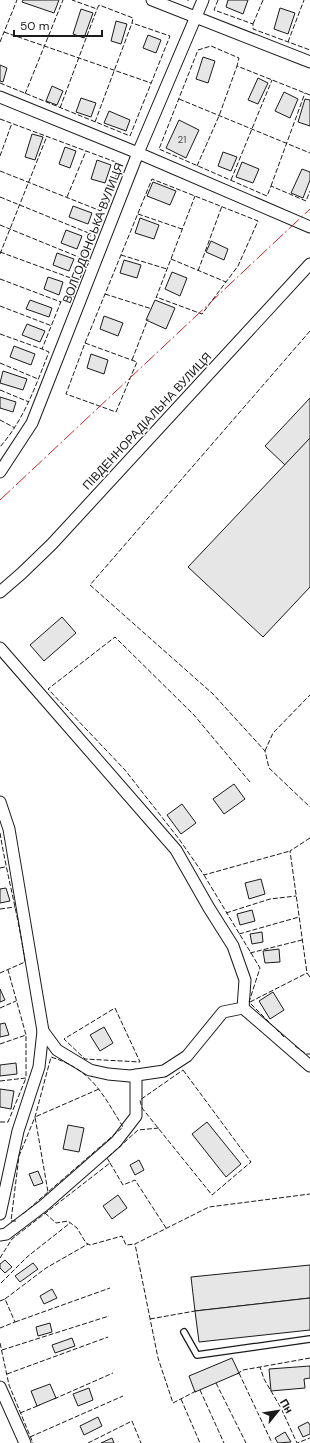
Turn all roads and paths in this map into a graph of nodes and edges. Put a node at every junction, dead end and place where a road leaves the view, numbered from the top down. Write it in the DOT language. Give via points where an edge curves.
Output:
graph roads {
  1 [pos="152,0"];
  2 [pos="203,0"];
  3 [pos="196,17"];
  4 [pos="310,62"];
  5 [pos="0,97"];
  6 [pos="138,153"];
  7 [pos="310,227"];
  8 [pos="310,264"];
  9 [pos="0,472"];
  10 [pos="0,592"];
  11 [pos="0,648"];
  12 [pos="0,802"];
  13 [pos="243,1008"];
  14 [pos="43,1031"];
  15 [pos="310,1066"];
  16 [pos="136,1075"];
  17 [pos="0,1214"];
  18 [pos="0,1235"];
  19 [pos="184,1332"];
  20 [pos="310,1339"];
  21 [pos="0,1387"];
  22 [pos="25,1443"];
  1 -- 3 [label="street"];
  2 -- 3 [label="street, ВОЛГОДОНСЬКА ВУЛИЦЯ"];
  3 -- 4 [label="street"];
  3 -- 6 [label="street, ВОЛГОДОНСЬКА ВУЛИЦЯ"];
  5 -- 6 [label="street"];
  6 -- 7 [label="street"];
  6 -- 9 [label="street, ВОЛГОДОНСЬКА ВУЛИЦЯ" via="32,423"];
  8 -- 10 [label="street, ПІВДЕННОРАДІАЛЬНА ВУЛИЦЯ" via="52,544"];
  11 -- 13 [label="street" via="176,850 233,946 245,980"];
  12 -- 14 [label="street" via="10,829"];
  13 -- 15 [label="street"];
  13 -- 16 [label="street" via="222,1012 187,1056 164,1072"];
  14 -- 16 [label="street" via="57,1050 90,1070 108,1074"];
  14 -- 17 [label="street" via="39,1067 18,1131"];
  16 -- 18 [label="street" via="136,1116 116,1142 43,1206 6,1234"];
  19 -- 20 [label="lane" via="196,1355"];
  21 -- 22 [label="street"];
}
